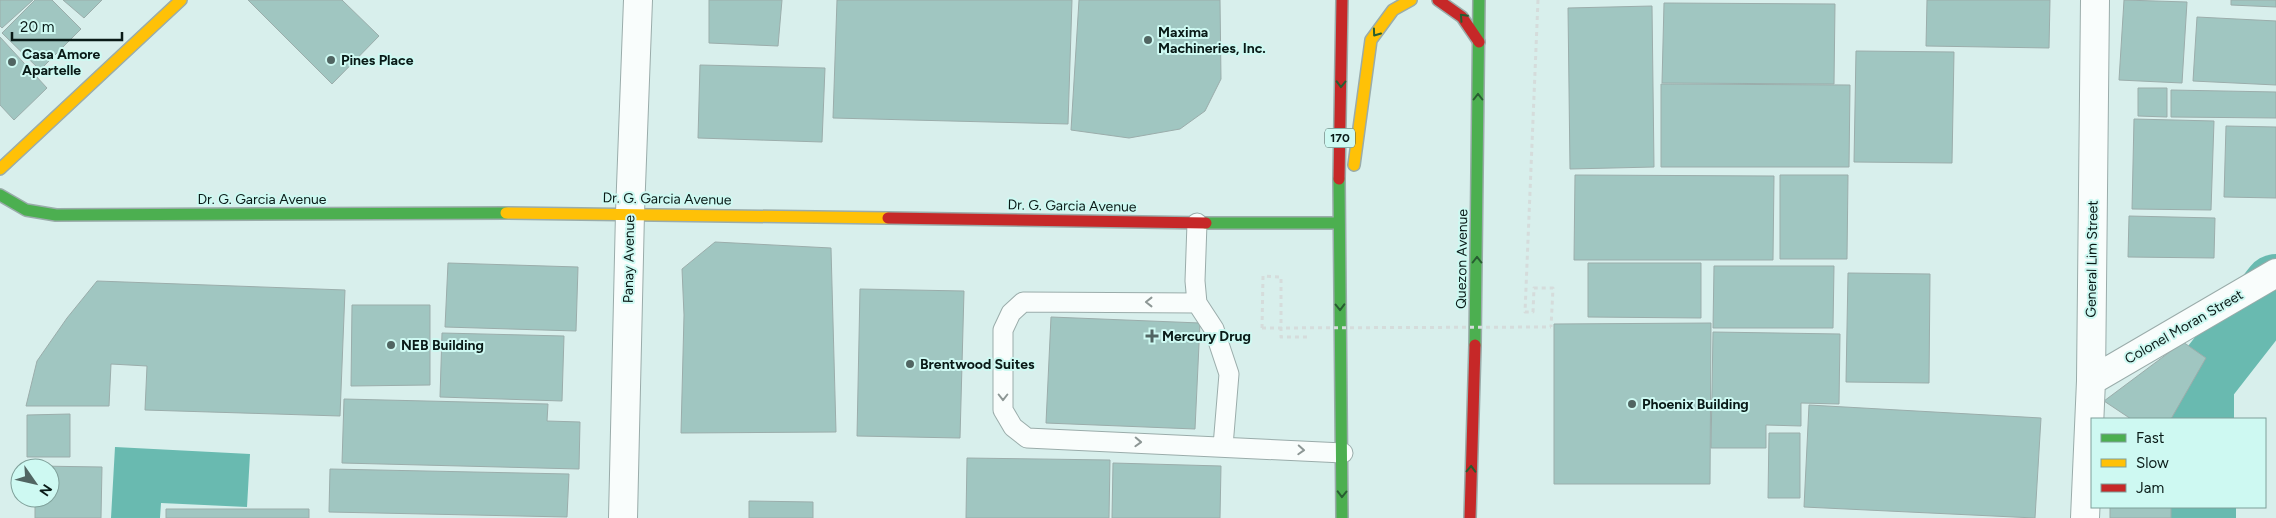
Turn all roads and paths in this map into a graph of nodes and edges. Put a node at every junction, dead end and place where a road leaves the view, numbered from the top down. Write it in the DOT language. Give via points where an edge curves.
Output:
graph roads {
  1 [pos="181,0"];
  2 [pos="638,0"];
  3 [pos="1342,0"];
  4 [pos="1411,0"];
  5 [pos="1438,0"];
  6 [pos="1479,0"];
  7 [pos="1538,0"];
  8 [pos="2095,0"];
  9 [pos="1478,42"];
  10 [pos="0,169"];
  11 [pos="0,196"];
  12 [pos="630,212"];
  13 [pos="1197,223"];
  14 [pos="1338,223"];
  15 [pos="2276,274"];
  16 [pos="1340,276"];
  17 [pos="1197,303"];
  18 [pos="1281,337"];
  19 [pos="2091,381"];
  20 [pos="1223,446"];
  21 [pos="1344,452"];
  22 [pos="623,518"];
  23 [pos="1342,518"];
  24 [pos="1470,518"];
  25 [pos="2085,518"];
  1 -- 10 [label="main road"];
  2 -- 12 [label="street, Panay Avenue"];
  3 -- 14 [label="main road, 170, one-way"];
  4 -- 16 [label="main road, one-way" via="1392,10 1371,40"];
  9 -- 5 [label="main road, one-way" via="1469,23 1454,7"];
  6 -- 9 [label="main road, Quezon Avenue"];
  7 -- 18 [label="path, bridge" via="1525,312 1533,312 1534,288 1554,288 1551,327 1262,328 1264,276 1280,277"];
  8 -- 19 [label="street, General Lim Street"];
  24 -- 9 [label="main road, Quezon Avenue, one-way"];
  11 -- 12 [label="main road, Dr. G. Garcia Avenue" via="15,207 36,214 56,215"];
  12 -- 13 [label="main road, Dr. G. Garcia Avenue"];
  12 -- 22 [label="street, Panay Avenue"];
  13 -- 14 [label="main road, Dr. G. Garcia Avenue"];
  13 -- 17 [label="lane"];
  14 -- 16 [label="main road, 170"];
  15 -- 19 [label="street, Colonel Moran Street"];
  16 -- 21 [label="main road, 170, one-way"];
  17 -- 20 [label="lane" via="1214,329 1229,374"];
  17 -- 20 [label="lane, one-way" via="1023,302 1011,313 1003,330 1003,410 1013,427 1027,438"];
  19 -- 25 [label="street, General Lim Street"];
  20 -- 21 [label="lane, one-way"];
  21 -- 23 [label="main road, 170, one-way"];
}
